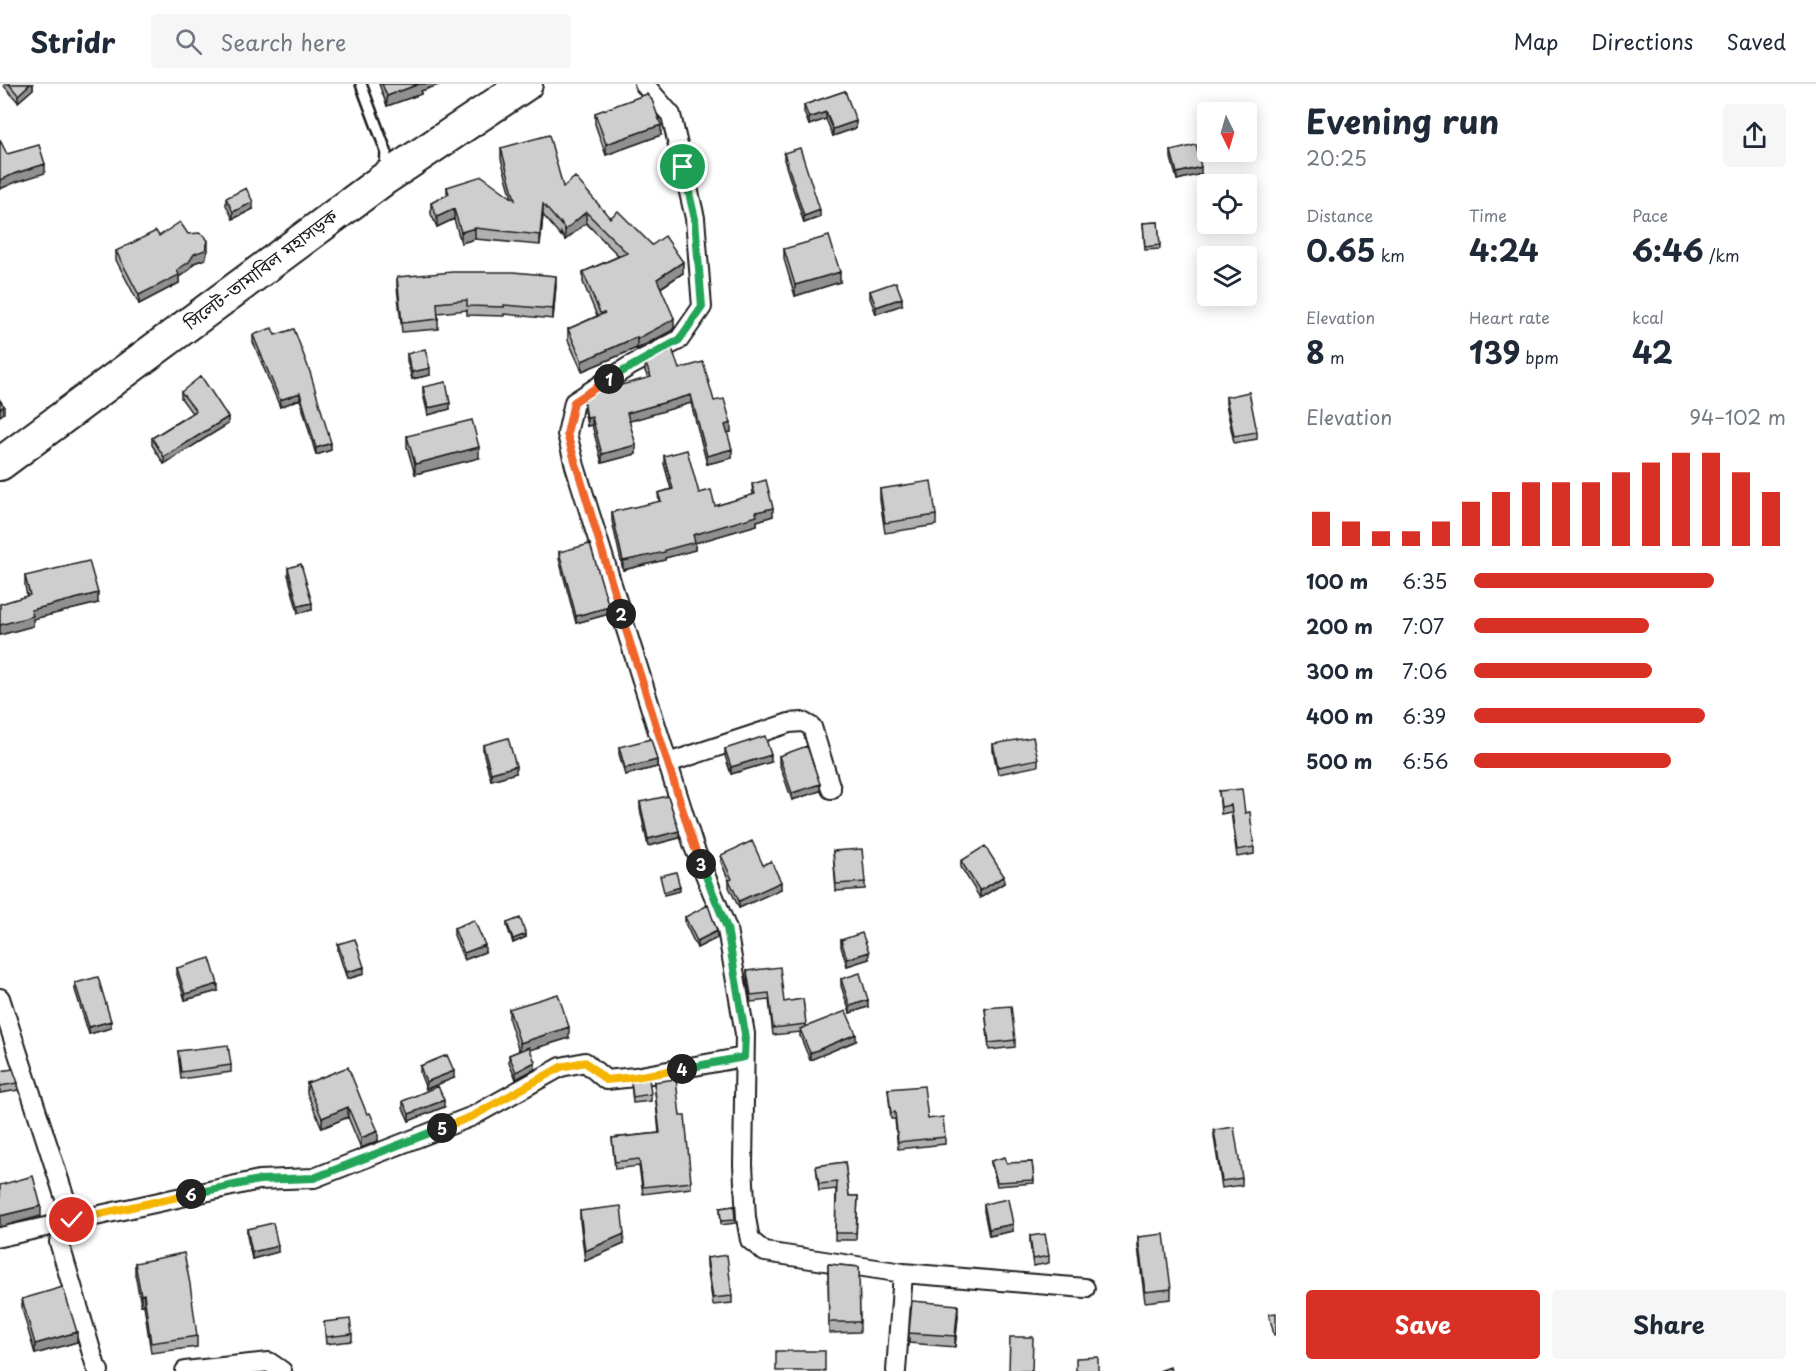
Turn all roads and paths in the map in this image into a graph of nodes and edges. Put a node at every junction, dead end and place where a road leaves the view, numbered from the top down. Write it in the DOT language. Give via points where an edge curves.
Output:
graph roads {
  1 [pos="361,84"];
  2 [pos="526,84"];
  3 [pos="644,84"];
  4 [pos="384,178"];
  5 [pos="0,464"];
  6 [pos="668,763"];
  7 [pos="831,789"];
  8 [pos="0,998"];
  9 [pos="744,1057"];
  10 [pos="72,1220"];
  11 [pos="0,1237"];
  12 [pos="903,1273"];
  13 [pos="1085,1288"];
  14 [pos="99,1371"];
  15 [pos="185,1371"];
  16 [pos="282,1371"];
  17 [pos="896,1371"];
  1 -- 4 [label="lane" via="386,151"];
  2 -- 4 [label="highway, সিলেট-তামাবিল মহাসড়ক"];
  3 -- 6 [label="street" via="671,115 695,219 702,307 679,340 574,402 567,434"];
  4 -- 5 [label="highway, সিলেট-তামাবিল মহাসড়ক"];
  6 -- 7 [label="street" via="789,723 803,722 812,727"];
  6 -- 9 [label="street" via="694,846 727,928 745,1034"];
  8 -- 10 [label="street"];
  9 -- 10 [label="street" via="606,1080 585,1062 561,1067 473,1116 314,1178 259,1180"];
  9 -- 12 [label="street" via="743,1165 750,1240 765,1252"];
  10 -- 11 [label="street"];
  10 -- 14 [label="street" via="59,1242"];
  12 -- 13 [label="street"];
  12 -- 17 [label="street"];
  15 -- 16 [label="street" via="269,1362"];
}
